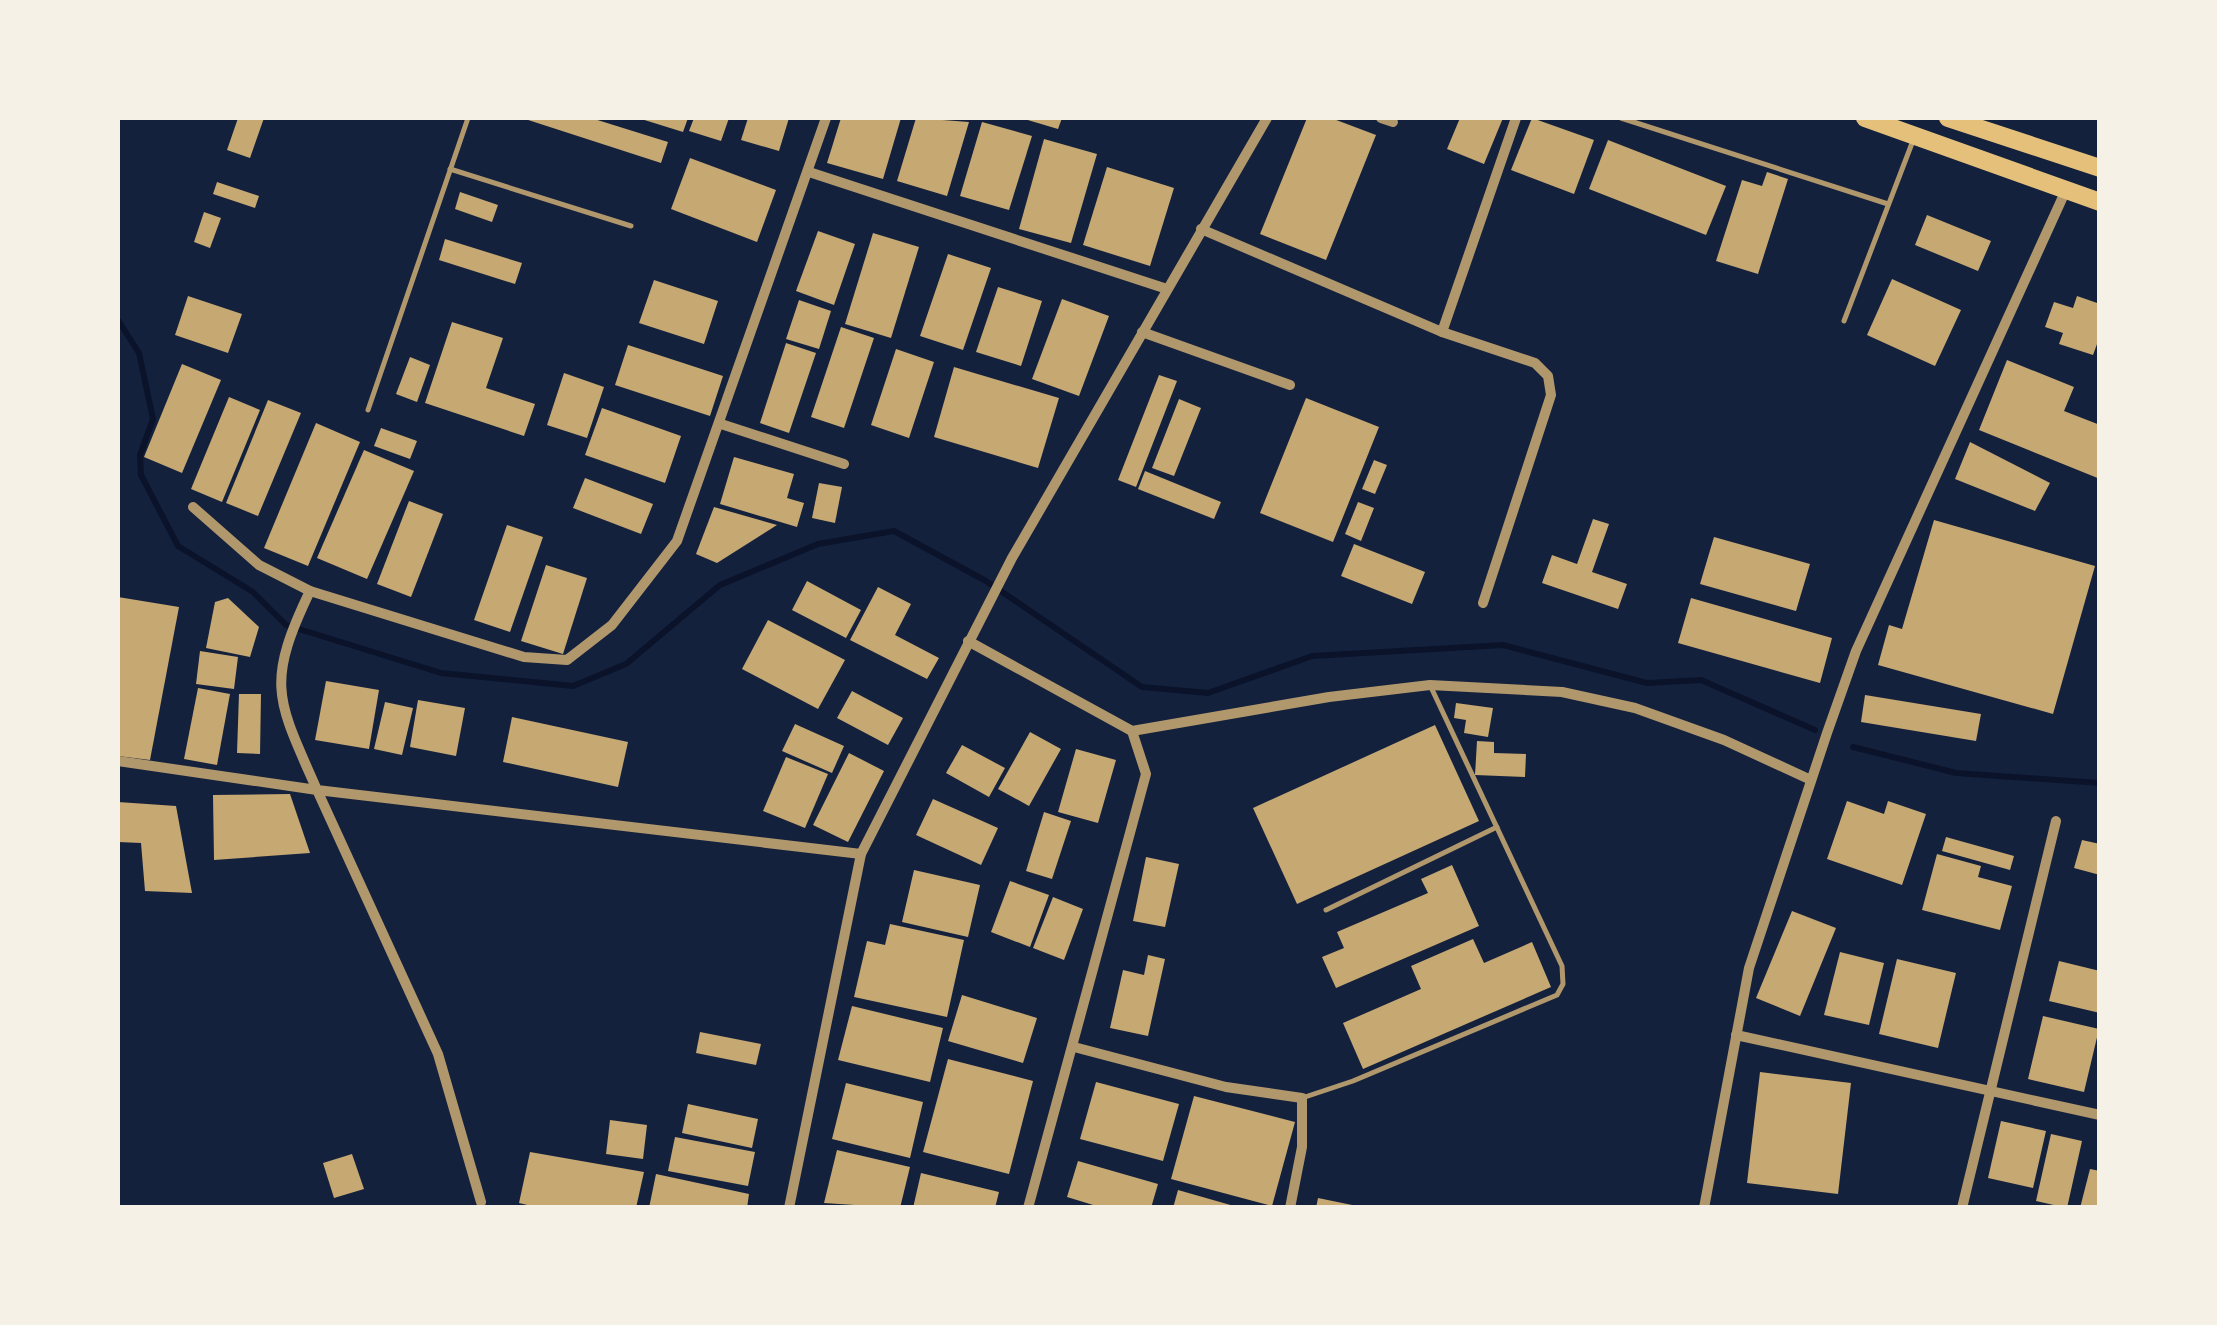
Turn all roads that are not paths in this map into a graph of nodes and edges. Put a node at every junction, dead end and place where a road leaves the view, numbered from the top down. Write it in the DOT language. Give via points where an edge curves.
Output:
graph roads {
  1 [pos="468,118"];
  2 [pos="826,118"];
  3 [pos="1267,118"];
  4 [pos="1516,118"];
  5 [pos="1621,118"];
  6 [pos="1865,118"];
  7 [pos="1948,118"];
  8 [pos="1915,136"];
  9 [pos="2100,168"];
  10 [pos="450,170"];
  11 [pos="808,172"];
  12 [pos="2066,190"];
  13 [pos="2100,202"];
  14 [pos="1888,204"];
  15 [pos="630,226"];
  16 [pos="1201,229"];
  17 [pos="1167,288"];
  18 [pos="1844,321"];
  19 [pos="1142,332"];
  20 [pos="1442,332"];
  21 [pos="1290,385"];
  22 [pos="368,410"];
  23 [pos="722,424"];
  24 [pos="844,464"];
  25 [pos="193,507"];
  26 [pos="310,592"];
  27 [pos="1484,602"];
  28 [pos="968,641"];
  29 [pos="1430,685"];
  30 [pos="1132,731"];
  31 [pos="118,761"];
  32 [pos="1811,780"];
  33 [pos="317,790"];
  34 [pos="2056,822"];
  35 [pos="1497,828"];
  36 [pos="861,854"];
  37 [pos="1326,910"];
  38 [pos="1736,1035"];
  39 [pos="1074,1047"];
  40 [pos="1990,1090"];
  41 [pos="1302,1098"];
  42 [pos="2100,1115"];
  43 [pos="480,1202"];
  44 [pos="789,1208"];
  45 [pos="1028,1208"];
  46 [pos="1290,1208"];
  47 [pos="1704,1208"];
  48 [pos="1962,1208"];
  1 -- 10 [label="lane"];
  2 -- 11 [label="street"];
  3 -- 16 [label="street"];
  4 -- 20 [label="street"];
  5 -- 14 [label="lane"];
  6 -- 8 [label="main road"];
  7 -- 9 [label="main road"];
  8 -- 12 [label="main road"];
  8 -- 14 [label="lane"];
  10 -- 15 [label="lane"];
  10 -- 22 [label="lane"];
  11 -- 17 [label="street"];
  11 -- 23 [label="street"];
  12 -- 13 [label="main road"];
  12 -- 32 [label="street" via="1864,633"];
  14 -- 18 [label="lane"];
  16 -- 17 [label="street"];
  16 -- 20 [label="street"];
  17 -- 19 [label="street"];
  19 -- 21 [label="street"];
  19 -- 28 [label="street"];
  20 -- 27 [label="street" via="1536,363 1548,376 1551,395"];
  23 -- 24 [label="street"];
  23 -- 26 [label="street" via="678,541 612,625 566,660 524,657"];
  25 -- 26 [label="street" via="259,566"];
  26 -- 33 [label="street" via="282,653 278,682 282,709"];
  28 -- 30 [label="street"];
  28 -- 36 [label="street"];
  29 -- 30 [label="street"];
  29 -- 32 [label="street" via="1562,692 1635,708"];
  29 -- 35 [label="lane"];
  30 -- 39 [label="street" via="1146,774"];
  31 -- 33 [label="street"];
  32 -- 38 [label="street" via="1749,968"];
  33 -- 36 [label="street"];
  33 -- 43 [label="street" via="438,1054"];
  34 -- 40 [label="street"];
  35 -- 37 [label="lane"];
  35 -- 41 [label="lane" via="1562,966 1557,996"];
  36 -- 44 [label="street"];
  38 -- 40 [label="street"];
  38 -- 47 [label="street"];
  39 -- 41 [label="street"];
  39 -- 45 [label="street"];
  40 -- 42 [label="street"];
  40 -- 48 [label="street"];
  41 -- 46 [label="street" via="1302,1147"];
}
